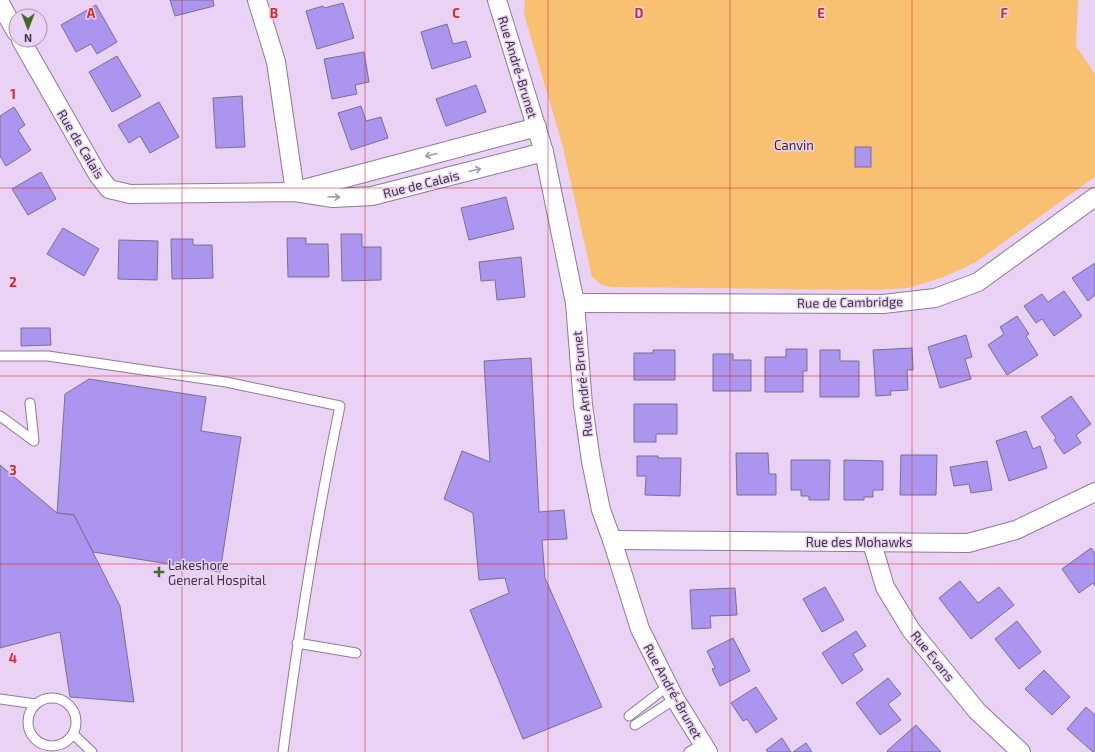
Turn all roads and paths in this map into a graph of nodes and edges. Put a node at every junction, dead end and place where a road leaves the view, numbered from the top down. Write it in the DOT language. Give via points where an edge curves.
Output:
graph roads {
  1 [pos="257,0"];
  2 [pos="497,0"];
  3 [pos="0,4"];
  4 [pos="8,18"];
  5 [pos="26,48"];
  6 [pos="536,127"];
  7 [pos="544,152"];
  8 [pos="295,192"];
  9 [pos="1095,197"];
  10 [pos="575,303"];
  11 [pos="0,356"];
  12 [pos="30,403"];
  13 [pos="0,416"];
  14 [pos="1095,492"];
  15 [pos="612,540"];
  16 [pos="872,543"];
  17 [pos="297,644"];
  18 [pos="356,653"];
  19 [pos="671,693"];
  20 [pos="0,699"];
  21 [pos="36,704"];
  22 [pos="629,716"];
  23 [pos="635,725"];
  24 [pos="73,734"];
  25 [pos="699,749"];
  26 [pos="92,752"];
  27 [pos="283,752"];
  28 [pos="1021,752"];
  1 -- 8 [label="street" via="276,62"];
  2 -- 6 [label="street, Rue André-Brunet"];
  3 -- 4 [label="street"];
  5 -- 8 [label="street, Rue de Calais" via="98,175 109,189 130,194"];
  6 -- 7 [label="street, Rue André-Brunet"];
  6 -- 8 [label="street, Rue de Calais, one-way"];
  8 -- 7 [label="street, Rue de Calais, one-way" via="333,198 372,196"];
  7 -- 10 [label="street, Rue André-Brunet"];
  9 -- 10 [label="street, Rue de Cambridge" via="978,282 935,298 883,304"];
  10 -- 15 [label="street, Rue André-Brunet" via="583,405 591,462 601,510"];
  11 -- 17 [label="lane" via="48,356 226,382 340,406 326,472"];
  12 -- 13 [label="lane" via="34,441"];
  14 -- 16 [label="street, Rue des Mohawks" via="1016,530 968,543"];
  15 -- 16 [label="street, Rue des Mohawks"];
  15 -- 19 [label="street, Rue André-Brunet" via="640,629"];
  16 -- 28 [label="street, Rue Evans" via="885,587 911,630 977,711"];
  17 -- 18 [label="lane"];
  17 -- 27 [label="lane"];
  19 -- 22 [label="lane"];
  19 -- 23 [label="lane"];
  19 -- 25 [label="street, Rue André-Brunet"];
  20 -- 21 [label="lane"];
  21 -- 24 [label="lane" via="53,698 70,706 76,722"];
  21 -- 24 [label="lane" via="28,720 29,732 34,739 43,745 61,745"];
  24 -- 26 [label="lane"];
}
